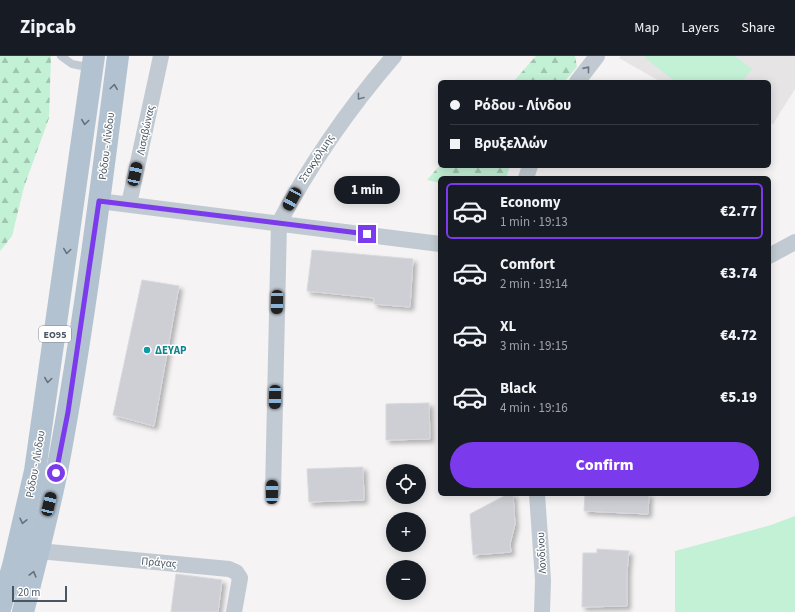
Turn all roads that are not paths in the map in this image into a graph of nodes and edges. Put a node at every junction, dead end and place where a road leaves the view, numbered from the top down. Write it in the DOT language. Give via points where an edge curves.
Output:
graph roads {
  1 [pos="62,56"];
  2 [pos="118,56"];
  3 [pos="161,56"];
  4 [pos="380,56"];
  5 [pos="394,56"];
  6 [pos="598,56"];
  7 [pos="93,62"];
  8 [pos="376,76"];
  9 [pos="579,80"];
  10 [pos="99,201"];
  11 [pos="128,204"];
  12 [pos="279,223"];
  13 [pos="795,242"];
  14 [pos="438,244"];
  15 [pos="771,255"];
  16 [pos="272,492"];
  17 [pos="537,496"];
  18 [pos="39,551"];
  19 [pos="0,609"];
  20 [pos="23,612"];
  21 [pos="234,612"];
  22 [pos="542,612"];
  1 -- 7 [label="lane" via="72,64"];
  10 -- 2 [label="main road, Ρόδου - Λίνδου / ΕΟ95, one-way"];
  3 -- 11 [label="street, Λισαβώνας"];
  4 -- 8 [label="street"];
  5 -- 8 [label="street, Στοκχόλμης"];
  9 -- 6 [label="street, one-way"];
  7 -- 19 [label="main road, Ρόδου - Λίνδου / ΕΟ95, one-way" via="35,471 13,566"];
  8 -- 12 [label="street, Στοκχόλμης, one-way" via="332,133"];
  10 -- 11 [label="street"];
  10 -- 18 [label="main road, Ρόδου - Λίνδου / ΕΟ95" via="66,422"];
  11 -- 12 [label="street"];
  12 -- 14 [label="street"];
  12 -- 16 [label="street, Στοκχόλμης"];
  13 -- 15 [label="street"];
  17 -- 22 [label="street, Λονδίνου" via="543,580"];
  20 -- 18 [label="main road, Ρόδου - Λίνδου / ΕΟ95, one-way"];
  18 -- 21 [label="street, Πράγας" via="229,569 236,572 240,578"];
}
